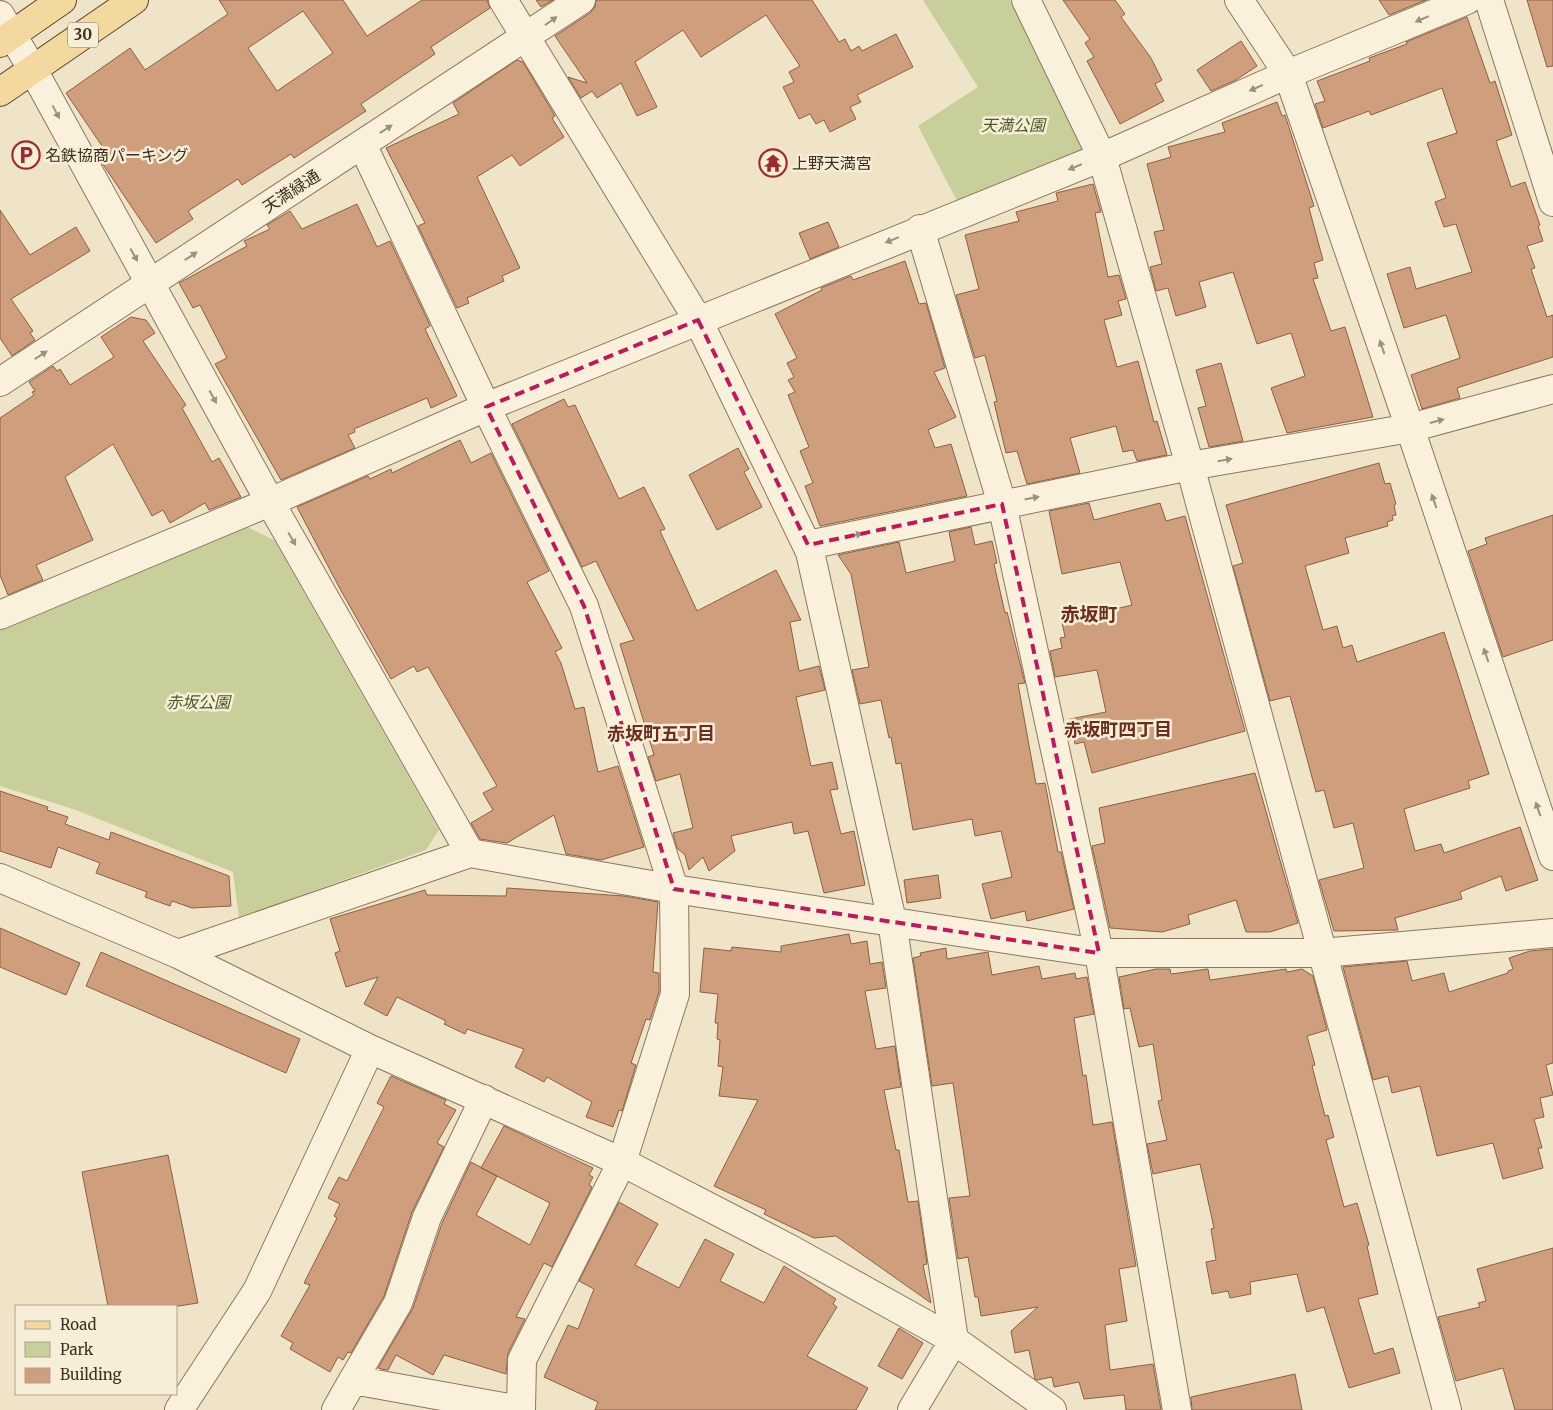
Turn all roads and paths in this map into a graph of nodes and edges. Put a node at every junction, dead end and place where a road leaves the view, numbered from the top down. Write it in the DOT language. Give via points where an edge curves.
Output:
graph roads {
  1 [pos="62,0"];
  2 [pos="134,0"];
  3 [pos="503,0"];
  4 [pos="581,0"];
  5 [pos="1026,0"];
  6 [pos="1239,0"];
  7 [pos="1468,0"];
  8 [pos="1489,0"];
  9 [pos="4,31"];
  10 [pos="525,38"];
  11 [pos="33,70"];
  12 [pos="1288,74"];
  13 [pos="0,92"];
  14 [pos="362,144"];
  15 [pos="1102,157"];
  16 [pos="1553,202"];
  17 [pos="920,229"];
  18 [pos="150,283"];
  19 [pos="698,320"];
  20 [pos="0,382"];
  21 [pos="1553,389"];
  22 [pos="486,407"];
  23 [pos="1410,428"];
  24 [pos="1190,466"];
  25 [pos="270,502"];
  26 [pos="1002,504"];
  27 [pos="808,545"];
  28 [pos="0,615"];
  29 [pos="470,854"];
  30 [pos="1553,856"];
  31 [pos="0,878"];
  32 [pos="674,889"];
  33 [pos="892,921"];
  34 [pos="1553,933"];
  35 [pos="1098,953"];
  36 [pos="1321,953"];
  37 [pos="178,954"];
  38 [pos="370,1049"];
  39 [pos="484,1099"];
  40 [pos="622,1162"];
  41 [pos="954,1340"];
  42 [pos="352,1380"];
  43 [pos="178,1410"];
  44 [pos="336,1410"];
  45 [pos="520,1410"];
  46 [pos="912,1410"];
  47 [pos="1052,1410"];
  48 [pos="1177,1410"];
  49 [pos="1447,1410"];
  1 -- 9 [label="main road, 30"];
  2 -- 11 [label="main road, 30"];
  3 -- 10 [label="street"];
  10 -- 4 [label="street, 天満緑通, one-way"];
  5 -- 15 [label="street"];
  6 -- 12 [label="street"];
  7 -- 12 [label="street, one-way"];
  8 -- 16 [label="street"];
  9 -- 11 [label="street"];
  14 -- 10 [label="street, 天満緑通, one-way"];
  10 -- 19 [label="street"];
  11 -- 13 [label="main road, 30"];
  11 -- 18 [label="street, one-way"];
  12 -- 15 [label="street, one-way"];
  23 -- 12 [label="street, one-way"];
  18 -- 14 [label="street, 天満緑通, one-way"];
  14 -- 22 [label="street"];
  15 -- 17 [label="street, one-way"];
  15 -- 24 [label="street"];
  17 -- 19 [label="street, one-way"];
  17 -- 26 [label="street"];
  20 -- 18 [label="street, 天満緑通, one-way"];
  18 -- 25 [label="street, one-way"];
  19 -- 22 [label="street"];
  19 -- 27 [label="street"];
  23 -- 21 [label="street, one-way"];
  22 -- 25 [label="street"];
  22 -- 32 [label="street" via="584,606"];
  24 -- 23 [label="street, one-way"];
  30 -- 23 [label="street, one-way"];
  26 -- 24 [label="street, one-way"];
  24 -- 36 [label="street"];
  25 -- 28 [label="street"];
  25 -- 29 [label="street, one-way"];
  27 -- 26 [label="street, one-way"];
  26 -- 35 [label="street"];
  27 -- 33 [label="street"];
  29 -- 32 [label="street"];
  29 -- 37 [label="street"];
  31 -- 37 [label="street"];
  32 -- 33 [label="street"];
  32 -- 40 [label="street" via="674,994"];
  33 -- 35 [label="street"];
  33 -- 41 [label="street"];
  34 -- 36 [label="street"];
  35 -- 36 [label="street"];
  35 -- 48 [label="street"];
  36 -- 49 [label="street"];
  37 -- 38 [label="street"];
  38 -- 39 [label="street"];
  38 -- 43 [label="street" via="257,1291"];
  39 -- 40 [label="street"];
  39 -- 42 [label="street" via="427,1217 398,1303"];
  40 -- 41 [label="street" via="792,1250"];
  40 -- 45 [label="street" via="522,1360"];
  41 -- 46 [label="street"];
  41 -- 47 [label="street"];
  42 -- 44 [label="street"];
  42 -- 45 [label="street"];
}
